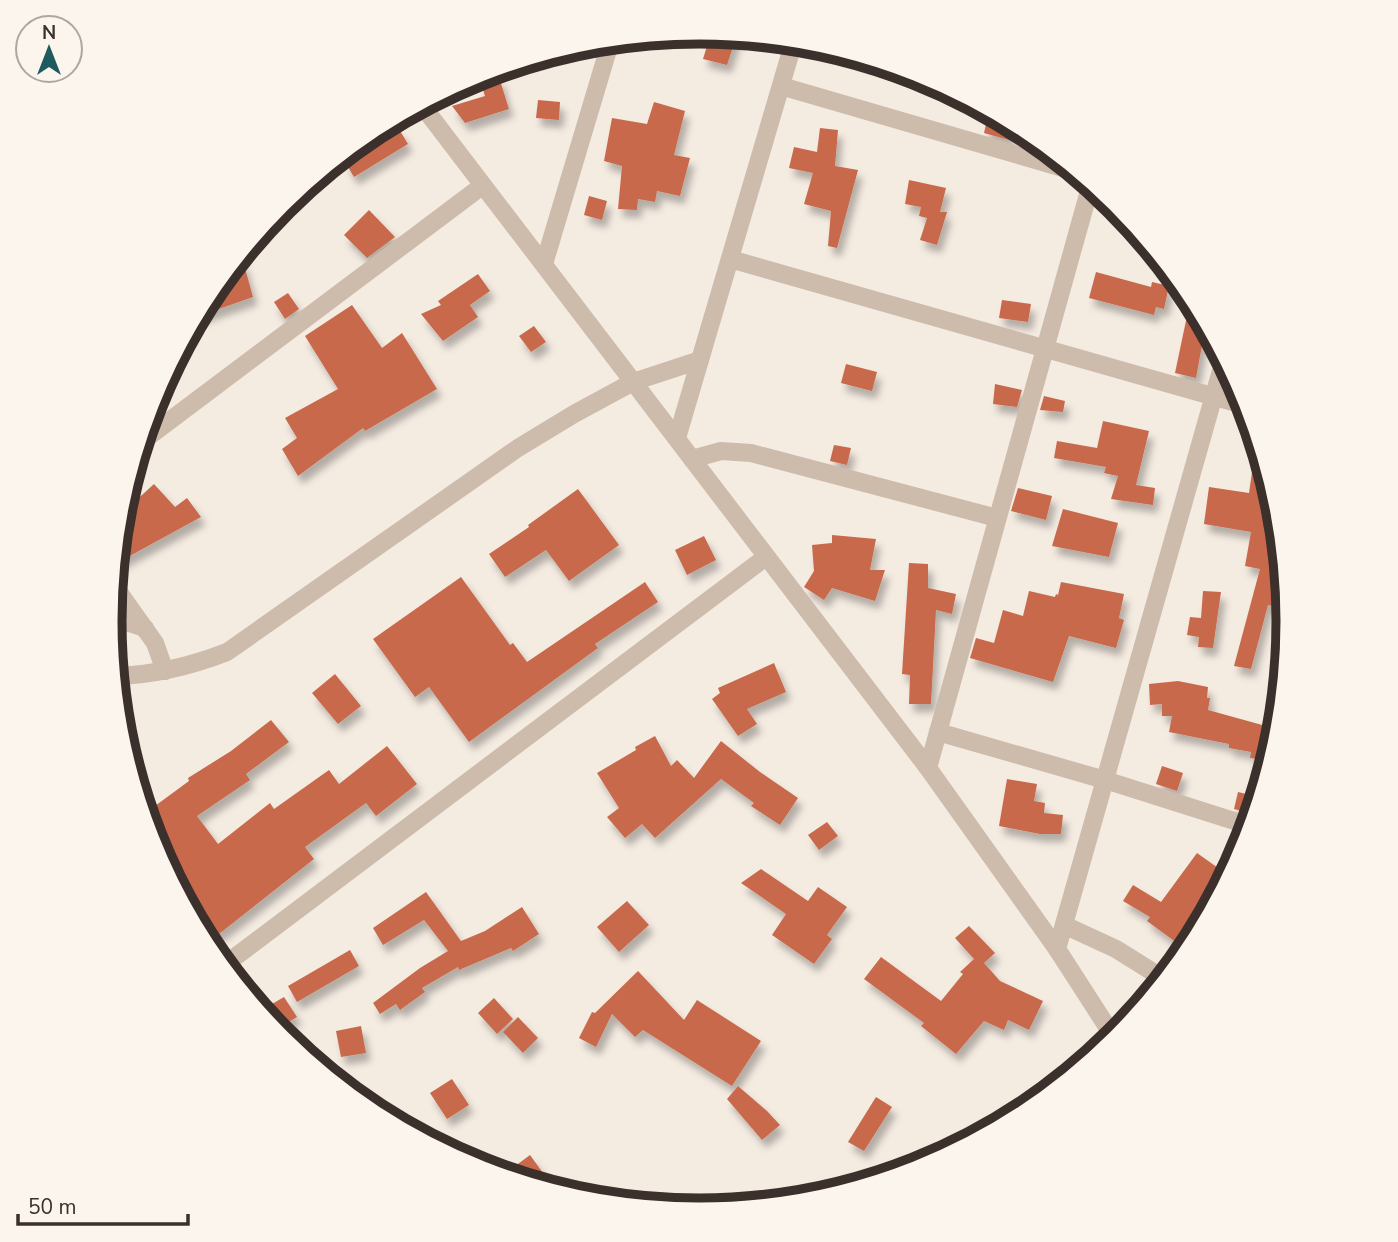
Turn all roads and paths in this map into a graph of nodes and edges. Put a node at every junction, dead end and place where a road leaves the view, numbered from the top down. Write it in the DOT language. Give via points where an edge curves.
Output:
graph roads {
  1 [pos="608,52"];
  2 [pos="791,52"];
  3 [pos="780,86"];
  4 [pos="427,112"];
  5 [pos="1052,165"];
  6 [pos="482,186"];
  7 [pos="1088,195"];
  8 [pos="730,259"];
  9 [pos="544,264"];
  10 [pos="1045,348"];
  11 [pos="700,360"];
  12 [pos="1220,373"];
  13 [pos="633,382"];
  14 [pos="1214,396"];
  15 [pos="1233,402"];
  16 [pos="153,434"];
  17 [pos="677,438"];
  18 [pos="692,459"];
  19 [pos="998,518"];
  20 [pos="765,557"];
  21 [pos="123,597"];
  22 [pos="122,621"];
  23 [pos="145,628"];
  24 [pos="165,671"];
  25 [pos="125,675"];
  26 [pos="938,732"];
  27 [pos="928,768"];
  28 [pos="1105,780"];
  29 [pos="1240,822"];
  30 [pos="1064,925"];
  31 [pos="1057,949"];
  32 [pos="232,959"];
  33 [pos="1156,974"];
  34 [pos="1108,1028"];
  1 -- 9 [label="street"];
  2 -- 3 [label="street"];
  3 -- 5 [label="street"];
  3 -- 8 [label="street"];
  4 -- 6 [label="street"];
  6 -- 9 [label="street"];
  6 -- 16 [label="street"];
  7 -- 10 [label="street"];
  8 -- 10 [label="street"];
  8 -- 11 [label="street"];
  9 -- 13 [label="street"];
  10 -- 14 [label="street"];
  10 -- 19 [label="street"];
  11 -- 13 [label="street"];
  11 -- 17 [label="street"];
  12 -- 14 [label="street"];
  13 -- 17 [label="street"];
  13 -- 24 [label="street" via="518,448 227,652"];
  14 -- 15 [label="street"];
  14 -- 28 [label="street"];
  17 -- 18 [label="street"];
  18 -- 19 [label="street" via="721,451 751,453"];
  18 -- 20 [label="street"];
  19 -- 26 [label="street"];
  20 -- 27 [label="street"];
  20 -- 32 [label="street"];
  21 -- 23 [label="street"];
  22 -- 23 [label="street"];
  23 -- 24 [label="street"];
  24 -- 25 [label="street"];
  26 -- 27 [label="street"];
  26 -- 28 [label="street"];
  27 -- 31 [label="street"];
  28 -- 29 [label="street"];
  28 -- 30 [label="street"];
  30 -- 31 [label="street"];
  30 -- 33 [label="street"];
  31 -- 34 [label="street"];
}
